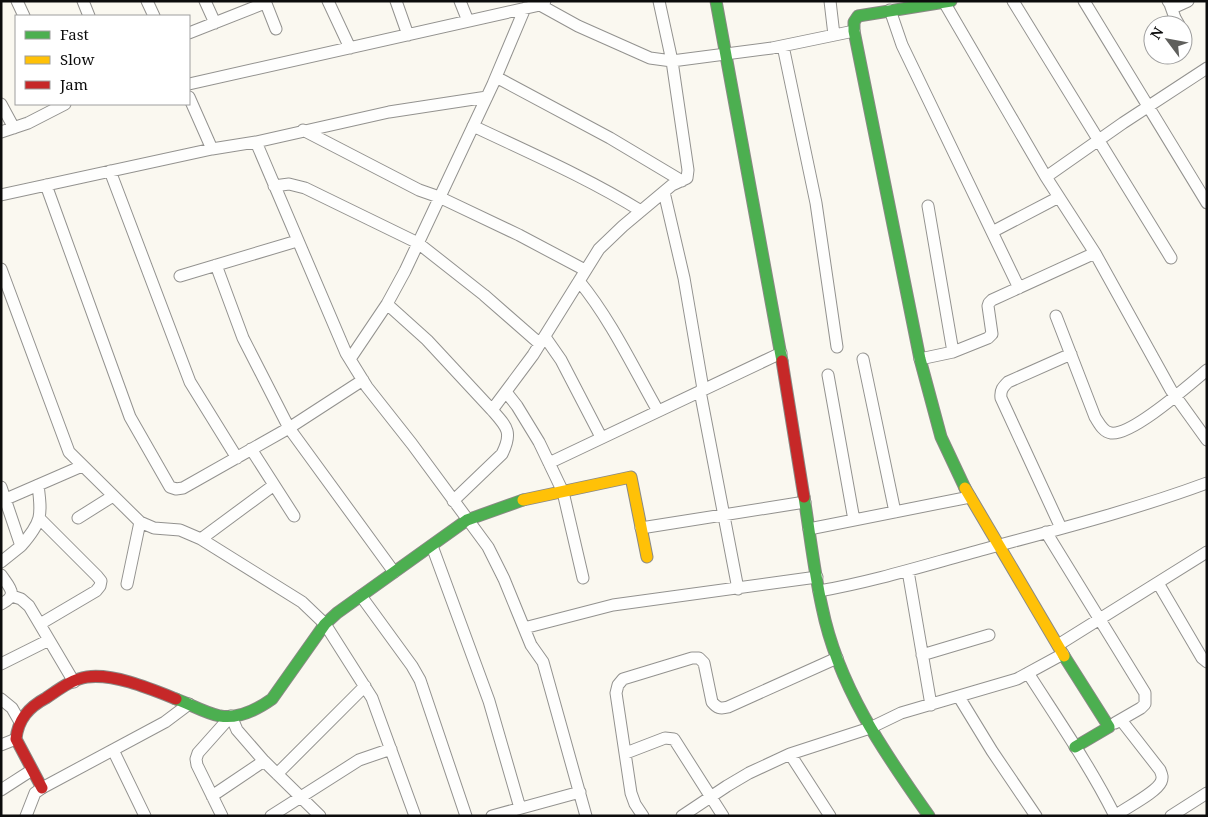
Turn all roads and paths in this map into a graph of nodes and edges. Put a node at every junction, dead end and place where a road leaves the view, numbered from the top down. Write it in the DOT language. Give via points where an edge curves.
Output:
graph roads {
  1 [pos="17,1"];
  2 [pos="83,1"];
  3 [pos="147,1"];
  4 [pos="205,1"];
  5 [pos="328,1"];
  6 [pos="396,1"];
  7 [pos="460,1"];
  8 [pos="659,1"];
  9 [pos="716,1"];
  10 [pos="830,1"];
  11 [pos="1013,1"];
  12 [pos="1084,1"];
  13 [pos="1188,1"];
  14 [pos="265,2"];
  15 [pos="941,2"];
  16 [pos="542,3"];
  17 [pos="1169,3"];
  18 [pos="525,8"];
  19 [pos="890,10"];
  20 [pos="24,15"];
  21 [pos="89,15"];
  22 [pos="154,15"];
  23 [pos="1174,15"];
  24 [pos="468,21"];
  25 [pos="215,23"];
  26 [pos="276,29"];
  27 [pos="854,31"];
  28 [pos="190,33"];
  29 [pos="408,34"];
  30 [pos="834,35"];
  31 [pos="783,46"];
  32 [pos="350,48"];
  33 [pos="726,54"];
  34 [pos="672,61"];
  35 [pos="1205,73"];
  36 [pos="496,77"];
  37 [pos="190,84"];
  38 [pos="487,97"];
  39 [pos="190,99"];
  40 [pos="1,104"];
  41 [pos="63,105"];
  42 [pos="1148,106"];
  43 [pos="473,126"];
  44 [pos="14,128"];
  45 [pos="303,130"];
  46 [pos="1,132"];
  47 [pos="1100,140"];
  48 [pos="256,142"];
  49 [pos="212,149"];
  50 [pos="110,171"];
  51 [pos="1046,177"];
  52 [pos="682,181"];
  53 [pos="46,185"];
  54 [pos="274,186"];
  55 [pos="664,192"];
  56 [pos="1,194"];
  57 [pos="439,197"];
  58 [pos="1059,197"];
  59 [pos="1207,203"];
  60 [pos="928,206"];
  61 [pos="641,211"];
  62 [pos="992,232"];
  63 [pos="297,240"];
  64 [pos="418,243"];
  65 [pos="1095,254"];
  66 [pos="1171,258"];
  67 [pos="216,265"];
  68 [pos="1,269"];
  69 [pos="585,270"];
  70 [pos="180,276"];
  71 [pos="579,280"];
  72 [pos="1019,288"];
  73 [pos="387,304"];
  74 [pos="1056,316"];
  75 [pos="542,340"];
  76 [pos="837,348"];
  77 [pos="953,352"];
  78 [pos="781,353"];
  79 [pos="1071,354"];
  80 [pos="350,359"];
  81 [pos="863,359"];
  82 [pos="920,360"];
  83 [pos="1207,370"];
  84 [pos="828,375"];
  85 [pos="363,380"];
  86 [pos="701,390"];
  87 [pos="506,392"];
  88 [pos="1175,396"];
  89 [pos="492,410"];
  90 [pos="658,410"];
  91 [pos="289,428"];
  92 [pos="601,437"];
  93 [pos="1207,440"];
  94 [pos="251,449"];
  95 [pos="237,458"];
  96 [pos="549,463"];
  97 [pos="82,466"];
  98 [pos="1207,483"];
  99 [pos="274,485"];
  100 [pos="38,486"];
  101 [pos="1,487"];
  102 [pos="563,492"];
  103 [pos="113,496"];
  104 [pos="970,497"];
  105 [pos="6,500"];
  106 [pos="453,501"];
  107 [pos="805,502"];
  108 [pos="896,512"];
  109 [pos="725,515"];
  110 [pos="294,516"];
  111 [pos="78,518"];
  112 [pos="40,519"];
  113 [pos="467,520"];
  114 [pos="854,520"];
  115 [pos="140,522"];
  116 [pos="641,528"];
  117 [pos="1061,528"];
  118 [pos="809,529"];
  119 [pos="1046,532"];
  120 [pos="201,539"];
  121 [pos="999,545"];
  122 [pos="21,546"];
  123 [pos="432,546"];
  124 [pos="1207,552"];
  125 [pos="647,557"];
  126 [pos="1,562"];
  127 [pos="908,571"];
  128 [pos="394,572"];
  129 [pos="1,575"];
  130 [pos="817,577"];
  131 [pos="583,578"];
  132 [pos="1158,583"];
  133 [pos="127,584"];
  134 [pos="738,589"];
  135 [pos="819,591"];
  136 [pos="12,596"];
  137 [pos="361,596"];
  138 [pos="1,604"];
  139 [pos="1099,620"];
  140 [pos="40,624"];
  141 [pos="326,624"];
  142 [pos="524,628"];
  143 [pos="989,635"];
  144 [pos="49,640"];
  145 [pos="1061,649"];
  146 [pos="922,655"];
  147 [pos="838,658"];
  148 [pos="1207,662"];
  149 [pos="1,664"];
  150 [pos="1028,673"];
  151 [pos="74,682"];
  152 [pos="365,686"];
  153 [pos="959,697"];
  154 [pos="1,699"];
  155 [pos="190,704"];
  156 [pos="931,704"];
  157 [pos="230,716"];
  158 [pos="1121,720"];
  159 [pos="20,722"];
  160 [pos="1109,727"];
  161 [pos="870,728"];
  162 [pos="16,739"];
  163 [pos="1,744"];
  164 [pos="1075,747"];
  165 [pos="391,749"];
  166 [pos="113,750"];
  167 [pos="626,753"];
  168 [pos="790,754"];
  169 [pos="264,761"];
  170 [pos="32,770"];
  171 [pos="277,774"];
  172 [pos="42,788"];
  173 [pos="1,790"];
  174 [pos="580,792"];
  175 [pos="1207,793"];
  176 [pos="212,796"];
  177 [pos="302,796"];
  178 [pos="711,797"];
  179 [pos="520,808"];
  180 [pos="26,816"];
  181 [pos="145,816"];
  182 [pos="222,816"];
  183 [pos="271,816"];
  184 [pos="320,816"];
  185 [pos="415,816"];
  186 [pos="466,816"];
  187 [pos="492,816"];
  188 [pos="586,816"];
  189 [pos="643,816"];
  190 [pos="682,816"];
  191 [pos="723,816"];
  192 [pos="830,816"];
  193 [pos="929,816"];
  194 [pos="1036,816"];
  195 [pos="1171,816"];
  1 -- 20 [label="street"];
  2 -- 21 [label="street"];
  3 -- 22 [label="street"];
  4 -- 25 [label="street"];
  5 -- 32 [label="street"];
  6 -- 29 [label="street"];
  7 -- 24 [label="street"];
  8 -- 34 [label="street"];
  9 -- 33 [label="street"];
  10 -- 30 [label="street"];
  11 -- 47 [label="street"];
  12 -- 42 [label="street"];
  13 -- 17 [label="street" via="1176,6"];
  14 -- 25 [label="street"];
  14 -- 26 [label="street"];
  15 -- 19 [label="street"];
  15 -- 51 [label="street"];
  16 -- 18 [label="street"];
  16 -- 34 [label="street" via="578,26 650,58"];
  17 -- 23 [label="street"];
  18 -- 24 [label="street"];
  18 -- 36 [label="street"];
  19 -- 27 [label="street" via="858,16"];
  19 -- 62 [label="street" via="902,45"];
  24 -- 29 [label="street"];
  25 -- 28 [label="street"];
  27 -- 30 [label="street"];
  27 -- 82 [label="street"];
  29 -- 32 [label="street"];
  30 -- 31 [label="street"];
  31 -- 33 [label="street"];
  31 -- 76 [label="street" via="816,203"];
  32 -- 37 [label="street"];
  33 -- 34 [label="street"];
  33 -- 78 [label="street"];
  34 -- 52 [label="street" via="688,170 687,178"];
  35 -- 42 [label="street"];
  36 -- 38 [label="street"];
  36 -- 52 [label="street"];
  38 -- 43 [label="street"];
  38 -- 45 [label="street" via="389,112"];
  39 -- 49 [label="street"];
  40 -- 44 [label="street"];
  41 -- 44 [label="street"];
  42 -- 47 [label="street"];
  42 -- 59 [label="street"];
  43 -- 57 [label="street"];
  43 -- 61 [label="street" via="572,172"];
  44 -- 46 [label="street"];
  45 -- 48 [label="street"];
  45 -- 57 [label="street" via="419,190"];
  47 -- 51 [label="street"];
  47 -- 66 [label="street"];
  48 -- 49 [label="street"];
  48 -- 54 [label="street"];
  49 -- 50 [label="street"];
  50 -- 53 [label="street"];
  50 -- 95 [label="street" via="190,382"];
  51 -- 58 [label="street"];
  52 -- 55 [label="street"];
  53 -- 56 [label="street"];
  53 -- 95 [label="street" via="130,417 165,481 170,487 183,488"];
  54 -- 63 [label="street"];
  54 -- 64 [label="street" via="289,184 304,188"];
  55 -- 61 [label="street"];
  55 -- 86 [label="street" via="684,278"];
  57 -- 64 [label="street"];
  57 -- 69 [label="street"];
  58 -- 62 [label="street"];
  58 -- 65 [label="street"];
  60 -- 77 [label="street"];
  61 -- 69 [label="street" via="599,249"];
  62 -- 72 [label="street"];
  63 -- 67 [label="street"];
  63 -- 80 [label="street"];
  64 -- 73 [label="street"];
  64 -- 75 [label="street"];
  65 -- 72 [label="street"];
  65 -- 88 [label="street"];
  67 -- 70 [label="street"];
  67 -- 91 [label="street" via="243,338"];
  68 -- 97 [label="street" via="64,442"];
  69 -- 71 [label="street"];
  71 -- 75 [label="street"];
  71 -- 90 [label="street" via="612,329"];
  72 -- 77 [label="street" via="989,303 992,334 988,338"];
  73 -- 80 [label="street"];
  73 -- 89 [label="street" via="427,340"];
  74 -- 79 [label="street"];
  75 -- 87 [label="street"];
  75 -- 92 [label="street" via="561,360"];
  77 -- 82 [label="street"];
  78 -- 86 [label="street"];
  78 -- 107 [label="street"];
  79 -- 88 [label="street" via="1095,417 1107,432 1122,432"];
  79 -- 117 [label="street" via="1008,382 1000,393"];
  80 -- 85 [label="street"];
  81 -- 108 [label="street"];
  82 -- 104 [label="street" via="941,437"];
  83 -- 88 [label="street"];
  84 -- 114 [label="street"];
  85 -- 91 [label="street"];
  85 -- 106 [label="street"];
  86 -- 90 [label="street"];
  86 -- 109 [label="street"];
  87 -- 89 [label="street"];
  87 -- 96 [label="street" via="522,413"];
  88 -- 93 [label="street"];
  89 -- 106 [label="street" via="508,431 506,445 502,454"];
  90 -- 92 [label="street"];
  91 -- 94 [label="street"];
  91 -- 128 [label="street"];
  92 -- 96 [label="street"];
  94 -- 95 [label="street"];
  94 -- 99 [label="street"];
  96 -- 102 [label="street"];
  97 -- 100 [label="street"];
  97 -- 103 [label="street"];
  98 -- 117 [label="street"];
  99 -- 110 [label="street"];
  99 -- 120 [label="street"];
  100 -- 105 [label="street"];
  100 -- 112 [label="street"];
  101 -- 105 [label="street"];
  102 -- 113 [label="street" via="507,505"];
  102 -- 116 [label="street" via="632,478"];
  102 -- 131 [label="street"];
  103 -- 111 [label="street"];
  103 -- 115 [label="street"];
  104 -- 108 [label="street"];
  104 -- 121 [label="street"];
  105 -- 122 [label="street"];
  106 -- 113 [label="street"];
  107 -- 109 [label="street"];
  107 -- 118 [label="street"];
  108 -- 114 [label="street"];
  109 -- 116 [label="street"];
  109 -- 134 [label="street"];
  112 -- 122 [label="street"];
  112 -- 140 [label="street" via="100,581 96,591"];
  113 -- 123 [label="street"];
  113 -- 142 [label="street" via="488,547"];
  114 -- 118 [label="street"];
  115 -- 120 [label="street" via="154,528 180,530"];
  115 -- 133 [label="street"];
  116 -- 125 [label="street"];
  117 -- 119 [label="street"];
  118 -- 130 [label="street"];
  119 -- 121 [label="street"];
  119 -- 139 [label="street"];
  120 -- 141 [label="street" via="302,602"];
  121 -- 127 [label="street"];
  121 -- 145 [label="street"];
  122 -- 126 [label="street"];
  123 -- 128 [label="street"];
  123 -- 179 [label="street" via="489,701"];
  124 -- 132 [label="street"];
  127 -- 135 [label="street" via="862,584"];
  127 -- 146 [label="street"];
  128 -- 137 [label="street"];
  129 -- 136 [label="street"];
  130 -- 134 [label="street"];
  130 -- 135 [label="street"];
  132 -- 139 [label="street"];
  132 -- 148 [label="street"];
  134 -- 142 [label="street" via="613,605"];
  135 -- 147 [label="street"];
  136 -- 138 [label="street"];
  136 -- 140 [label="street" via="29,606"];
  137 -- 141 [label="street"];
  137 -- 186 [label="street" via="420,680"];
  139 -- 145 [label="street"];
  139 -- 158 [label="street" via="1145,693 1145,704"];
  140 -- 144 [label="street"];
  141 -- 152 [label="street"];
  141 -- 157 [label="street" via="272,699 249,713"];
  142 -- 174 [label="street" via="543,662"];
  143 -- 146 [label="street"];
  144 -- 149 [label="street"];
  144 -- 151 [label="street"];
  145 -- 150 [label="street"];
  145 -- 160 [label="street"];
  146 -- 156 [label="street"];
  147 -- 161 [label="street"];
  147 -- 167 [label="street" via="721,708 712,702 704,663 699,658 622,679 616,693"];
  150 -- 153 [label="street"];
  150 -- 164 [label="street"];
  151 -- 155 [label="street" via="100,676 124,680"];
  151 -- 159 [label="street" via="38,702 23,714"];
  152 -- 165 [label="street"];
  152 -- 171 [label="street"];
  153 -- 156 [label="street"];
  153 -- 194 [label="street"];
  154 -- 159 [label="street" via="12,708"];
  155 -- 157 [label="street" via="221,716"];
  155 -- 166 [label="street" via="165,722"];
  156 -- 161 [label="street" via="900,713"];
  157 -- 169 [label="street" via="237,730"];
  157 -- 176 [label="street" via="196,759"];
  158 -- 160 [label="street"];
  158 -- 164 [label="street" via="1162,776 1154,790 1114,816"];
  159 -- 162 [label="street"];
  160 -- 164 [label="street"];
  161 -- 168 [label="street"];
  161 -- 193 [label="street"];
  162 -- 163 [label="street"];
  162 -- 170 [label="street"];
  165 -- 177 [label="street" via="359,760"];
  165 -- 185 [label="street"];
  166 -- 172 [label="street"];
  166 -- 181 [label="street"];
  167 -- 178 [label="street" via="665,738 674,739"];
  167 -- 189 [label="street" via="631,793"];
  168 -- 178 [label="street" via="749,773"];
  168 -- 192 [label="street"];
  169 -- 171 [label="street"];
  169 -- 176 [label="street"];
  170 -- 172 [label="street"];
  170 -- 173 [label="street"];
  171 -- 177 [label="street"];
  172 -- 180 [label="street" via="36,793"];
  174 -- 179 [label="street"];
  174 -- 188 [label="street"];
  175 -- 195 [label="street"];
  176 -- 182 [label="street"];
  177 -- 183 [label="street"];
  177 -- 184 [label="street"];
  178 -- 190 [label="street"];
  178 -- 191 [label="street"];
  179 -- 187 [label="street"];
}
